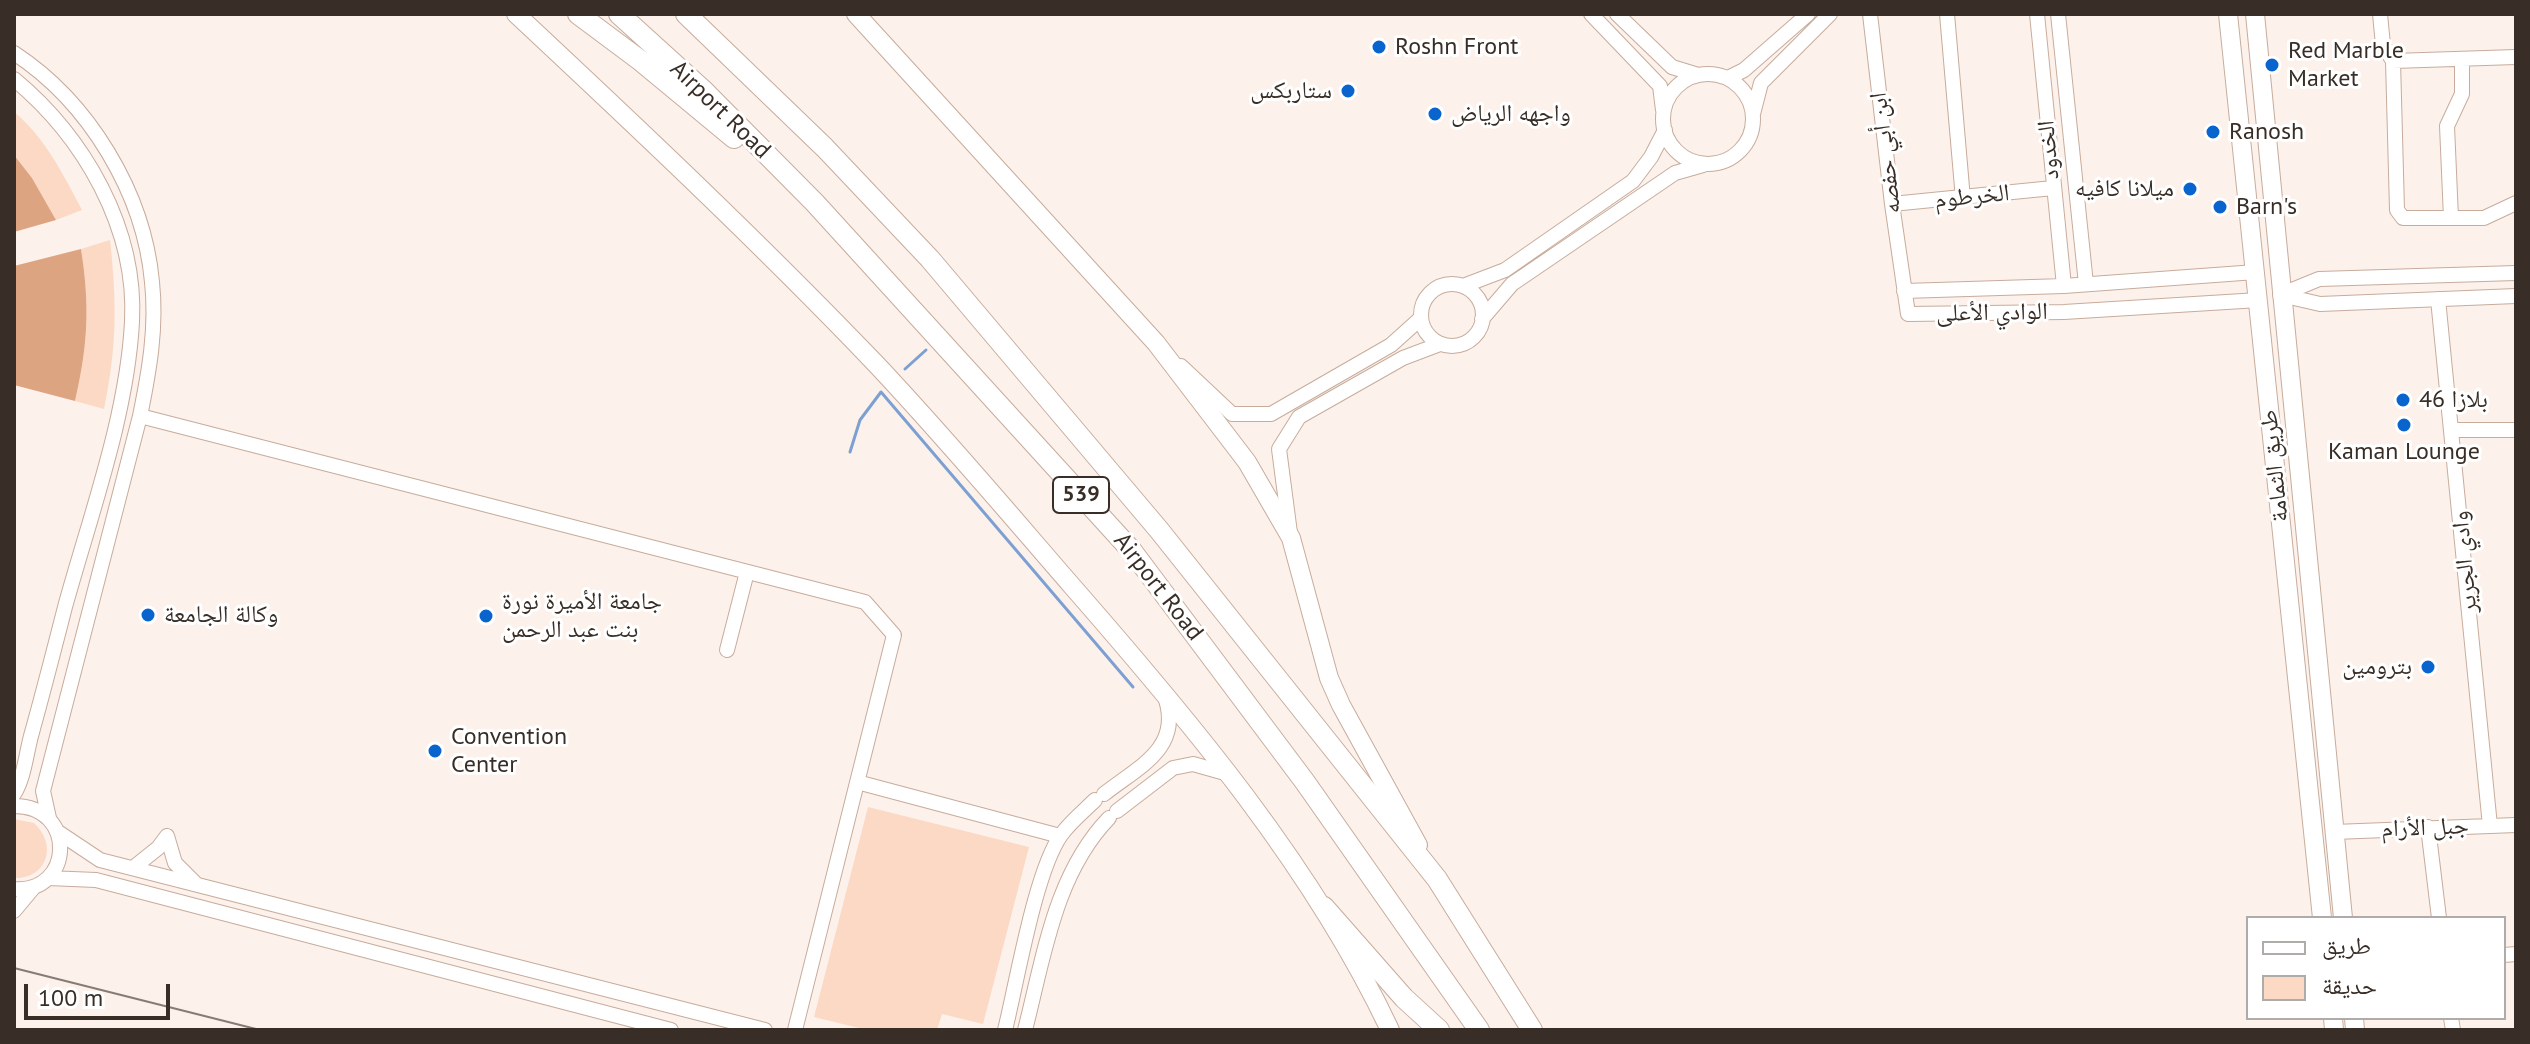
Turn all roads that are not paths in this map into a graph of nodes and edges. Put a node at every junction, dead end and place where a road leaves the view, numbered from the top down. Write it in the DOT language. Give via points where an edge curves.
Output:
graph roads {
  1 [pos="516,14"];
  2 [pos="578,14"];
  3 [pos="619,14"];
  4 [pos="686,14"];
  5 [pos="856,14"];
  6 [pos="1591,14"];
  7 [pos="1617,14"];
  8 [pos="1808,14"];
  9 [pos="1830,14"];
  10 [pos="1870,14"];
  11 [pos="1947,14"];
  12 [pos="2037,14"];
  13 [pos="2058,14"];
  14 [pos="2228,14"];
  15 [pos="2255,14"];
  16 [pos="2380,14"];
  17 [pos="14,53"];
  18 [pos="2516,57"];
  19 [pos="2462,59"];
  20 [pos="2393,61"];
  21 [pos="1698,75"];
  22 [pos="1728,78"];
  23 [pos="14,79"];
  24 [pos="1753,114"];
  25 [pos="1664,122"];
  26 [pos="1708,164"];
  27 [pos="2053,188"];
  28 [pos="1963,199"];
  29 [pos="2516,203"];
  30 [pos="1892,204"];
  31 [pos="822,211"];
  32 [pos="2451,218"];
  33 [pos="2256,272"];
  34 [pos="2516,273"];
  35 [pos="2086,284"];
  36 [pos="1463,286"];
  37 [pos="2064,286"];
  38 [pos="1904,291"];
  39 [pos="2280,295"];
  40 [pos="2516,296"];
  41 [pos="2438,299"];
  42 [pos="2259,300"];
  43 [pos="1421,318"];
  44 [pos="1482,319"];
  45 [pos="1156,343"];
  46 [pos="1440,344"];
  47 [pos="140,416"];
  48 [pos="2452,430"];
  49 [pos="2516,430"];
  50 [pos="1159,530"];
  51 [pos="1291,538"];
  52 [pos="1132,551"];
  53 [pos="747,572"];
  54 [pos="727,650"];
  55 [pos="1164,691"];
  56 [pos="1225,773"];
  57 [pos="857,782"];
  58 [pos="14,794"];
  59 [pos="14,806"];
  60 [pos="49,818"];
  61 [pos="2516,825"];
  62 [pos="2490,826"];
  63 [pos="2428,827"];
  64 [pos="58,832"];
  65 [pos="2334,832"];
  66 [pos="1060,836"];
  67 [pos="133,868"];
  68 [pos="48,878"];
  69 [pos="1437,879"];
  70 [pos="196,884"];
  71 [pos="34,887"];
  72 [pos="14,889"];
  73 [pos="1324,907"];
  74 [pos="14,911"];
  75 [pos="2322,916"];
  76 [pos="2343,916"];
  77 [pos="2439,916"];
  78 [pos="671,1030"];
  79 [pos="765,1030"];
  80 [pos="795,1030"];
  81 [pos="1005,1030"];
  82 [pos="1025,1030"];
  83 [pos="1390,1030"];
  84 [pos="1439,1030"];
  85 [pos="1479,1030"];
  86 [pos="1532,1030"];
  1 -- 55 [label="main road" via="689,175 874,362"];
  2 -- 31 [label="highway"];
  3 -- 31 [label="highway, Airport Road / 539"];
  4 -- 50 [label="highway, Airport Road / 539" via="930,259"];
  5 -- 45 [label="main road"];
  6 -- 25 [label="street" via="1660,86"];
  7 -- 21 [label="street" via="1672,67"];
  8 -- 22 [label="street"];
  9 -- 24 [label="street" via="1761,83"];
  10 -- 30 [label="street, ابن أبي حفصه"];
  11 -- 28 [label="street"];
  12 -- 27 [label="street, الخدود"];
  13 -- 35 [label="street, الخدود"];
  14 -- 33 [label="main road, طريق الثمامة"];
  15 -- 39 [label="main road, طريق الثمامة"];
  16 -- 20 [label="street" via="2383,45"];
  17 -- 47 [label="street" via="48,80 100,140 134,210 152,282 150,367"];
  18 -- 19 [label="street"];
  19 -- 20 [label="street"];
  19 -- 32 [label="street" via="2462,94 2447,126"];
  20 -- 32 [label="street" via="2397,210 2410,220"];
  21 -- 22 [label="street"];
  21 -- 25 [label="street" via="1675,89"];
  22 -- 24 [label="street" via="1749,99"];
  23 -- 58 [label="street" via="64,125 98,178 123,249 133,320 105,463"];
  24 -- 26 [label="street" via="1746,143 1736,154"];
  25 -- 26 [label="street" via="1680,154"];
  25 -- 36 [label="street" via="1651,157 1633,181 1505,270"];
  26 -- 44 [label="street" via="1675,173 1512,284"];
  27 -- 28 [label="street, الخرطوم"];
  27 -- 37 [label="street, الخدود"];
  28 -- 30 [label="street, الخرطوم"];
  29 -- 32 [label="street" via="2484,218"];
  30 -- 38 [label="street, ابن أبي حفصه"];
  31 -- 52 [label="highway, Airport Road / 539"];
  33 -- 35 [label="street, الوادي الأعلى"];
  33 -- 42 [label="main road, طريق الثمامة"];
  34 -- 39 [label="street" via="2319,279"];
  35 -- 37 [label="street, الوادي الأعلى"];
  36 -- 43 [label="street" via="1449,284 1431,293"];
  36 -- 44 [label="street" via="1476,296"];
  37 -- 38 [label="street, الوادي الأعلى"];
  38 -- 42 [label="street, الوادي الأعلى" via="1908,314 2064,312"];
  39 -- 41 [label="street" via="2320,304"];
  39 -- 65 [label="main road, طريق الثمامة"];
  40 -- 41 [label="street"];
  41 -- 48 [label="street, وادي الجرير"];
  42 -- 75 [label="main road, طريق الثمامة"];
  43 -- 45 [label="street" via="1391,345 1271,414 1232,414"];
  43 -- 46 [label="street" via="1425,331"];
  44 -- 46 [label="street" via="1469,341"];
  45 -- 51 [label="main road" via="1247,462"];
  46 -- 51 [label="street" via="1403,358 1299,417 1279,449"];
  47 -- 53 [label="street"];
  47 -- 60 [label="street" via="43,791"];
  48 -- 49 [label="street"];
  48 -- 62 [label="street, وادي الجرير"];
  50 -- 52 [label="highway"];
  50 -- 69 [label="highway, Airport Road / 539"];
  51 -- 69 [label="main road" via="1329,678"];
  52 -- 85 [label="highway, Airport Road / 539" via="1305,782"];
  53 -- 54 [label="street"];
  53 -- 57 [label="street" via="865,602 894,635"];
  55 -- 56 [label="main road"];
  55 -- 66 [label="street" via="1173,721 1168,737"];
  56 -- 73 [label="main road"];
  56 -- 82 [label="street" via="1193,764 1173,768 1086,842 1069,872"];
  57 -- 66 [label="street"];
  57 -- 80 [label="street"];
  59 -- 60 [label="street" via="28,806"];
  60 -- 64 [label="street"];
  61 -- 62 [label="street, جبل الأرام"];
  62 -- 63 [label="street, جبل الأرام"];
  63 -- 65 [label="street, جبل الأرام"];
  63 -- 77 [label="street"];
  64 -- 67 [label="street" via="100,860"];
  64 -- 68 [label="street" via="60,857"];
  65 -- 76 [label="main road, طريق الثمامة"];
  66 -- 81 [label="street" via="1040,889"];
  67 -- 70 [label="street"];
  67 -- 70 [label="street" via="167,836 175,863"];
  68 -- 71 [label="street"];
  68 -- 78 [label="street" via="96,880"];
  69 -- 86 [label="highway, Airport Road / 539"];
  70 -- 79 [label="street"];
  71 -- 72 [label="street"];
  71 -- 74 [label="street"];
  73 -- 83 [label="main road"];
  73 -- 84 [label="highway"];
}
